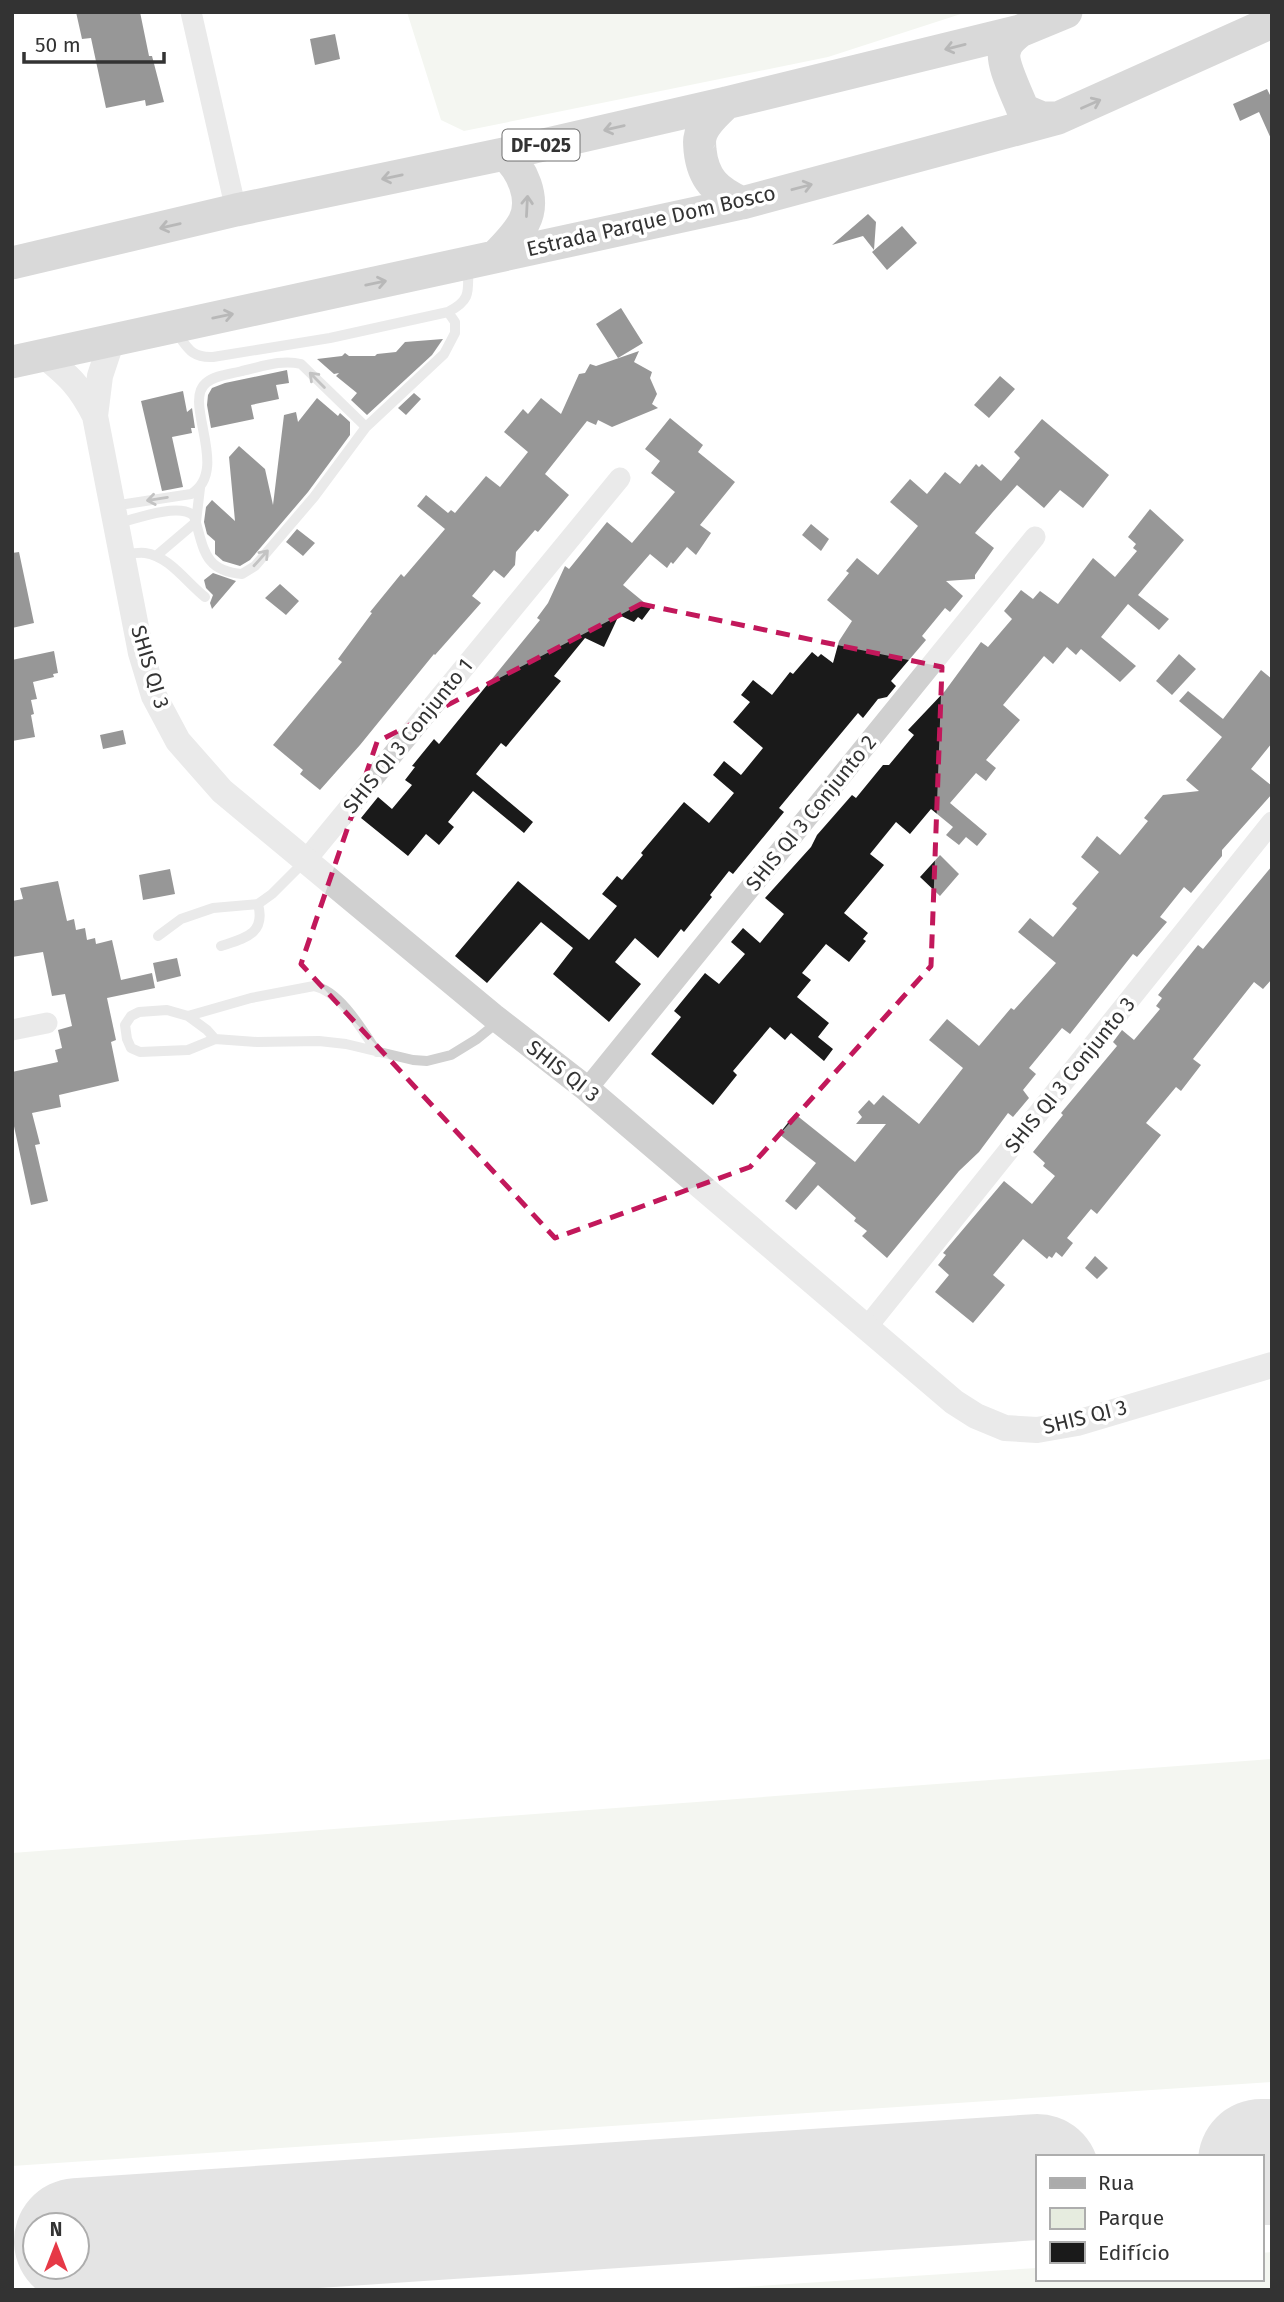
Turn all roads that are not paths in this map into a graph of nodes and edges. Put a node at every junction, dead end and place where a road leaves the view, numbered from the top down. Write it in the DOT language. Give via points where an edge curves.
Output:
graph roads {
  1 [pos="191,12"];
  2 [pos="1066,12"];
  3 [pos="1267,28"];
  4 [pos="1020,31"];
  5 [pos="726,103"];
  6 [pos="656,118"];
  7 [pos="1058,118"];
  8 [pos="504,154"];
  9 [pos="742,203"];
  10 [pos="236,210"];
  11 [pos="676,217"];
  12 [pos="482,259"];
  13 [pos="12,262"];
  14 [pos="449,312"];
  15 [pos="172,327"];
  16 [pos="112,340"];
  17 [pos="28,359"];
  18 [pos="95,416"];
  19 [pos="366,428"];
  20 [pos="620,478"];
  21 [pos="200,488"];
  22 [pos="114,515"];
  23 [pos="196,522"];
  24 [pos="1035,537"];
  25 [pos="122,555"];
  26 [pos="156,556"];
  27 [pos="205,597"];
  28 [pos="1272,822"];
  29 [pos="306,860"];
  30 [pos="258,904"];
  31 [pos="158,936"];
  32 [pos="222,946"];
  33 [pos="188,1016"];
  34 [pos="499,1021"];
  35 [pos="47,1023"];
  36 [pos="12,1030"];
  37 [pos="215,1039"];
  38 [pos="377,1052"];
  39 [pos="587,1089"];
  40 [pos="867,1327"];
  41 [pos="1272,1365"];
  1 -- 10 [label="street"];
  2 -- 4 [label="main road, DF-025"];
  7 -- 3 [label="main road, Estrada Parque Dom Bosco, one-way"];
  4 -- 5 [label="main road, DF-025, one-way"];
  4 -- 7 [label="main road" via="1009,41 1004,60 1023,110 1042,118"];
  5 -- 6 [label="main road, DF-025"];
  5 -- 9 [label="main road" via="699,139 702,165 723,194"];
  6 -- 8 [label="main road, DF-025, one-way"];
  6 -- 11 [label="main road" via="684,138 692,164 692,190"];
  9 -- 7 [label="main road, Estrada Parque Dom Bosco, one-way"];
  8 -- 10 [label="main road, DF-025, one-way"];
  12 -- 8 [label="main road, one-way" via="514,238 526,219 528,198 523,178"];
  9 -- 11 [label="main road, Estrada Parque Dom Bosco"];
  10 -- 13 [label="main road, DF-025, one-way"];
  11 -- 12 [label="main road, Estrada Parque Dom Bosco"];
  12 -- 14 [label="lane" via="463,305"];
  15 -- 12 [label="main road, Estrada Parque Dom Bosco, one-way"];
  14 -- 15 [label="lane" via="213,357 192,353"];
  14 -- 19 [label="lane" via="455,333 444,354"];
  15 -- 16 [label="main road, Estrada Parque Dom Bosco"];
  16 -- 17 [label="main road, Estrada Parque Dom Bosco"];
  16 -- 18 [label="street, SHIS QI 3" via="100,376"];
  17 -- 18 [label="street, SHIS QI 3" via="71,378"];
  18 -- 22 [label="street, SHIS QI 3"];
  19 -- 21 [label="lane, one-way" via="301,364 288,361 215,377 204,384 199,396 208,467"];
  23 -- 19 [label="lane, one-way" via="213,565 243,574 314,497"];
  20 -- 29 [label="street, SHIS QI 3 Conjunto 1"];
  21 -- 22 [label="lane, one-way"];
  21 -- 23 [label="lane"];
  22 -- 23 [label="lane" via="175,510 189,512"];
  22 -- 25 [label="street, SHIS QI 3"];
  23 -- 26 [label="lane"];
  24 -- 39 [label="street, SHIS QI 3 Conjunto 2"];
  25 -- 26 [label="lane" via="144,552"];
  25 -- 29 [label="street, SHIS QI 3" via="141,653 154,696 178,741 222,791"];
  26 -- 27 [label="lane"];
  28 -- 40 [label="street, SHIS QI 3 Conjunto 3"];
  29 -- 30 [label="lane, SHIS QI 3 Conjunto 1"];
  29 -- 34 [label="street, SHIS QI 3"];
  30 -- 31 [label="lane" via="213,908 181,919"];
  30 -- 32 [label="lane" via="261,917 251,935"];
  33 -- 37 [label="lane"];
  33 -- 37 [label="lane" via="167,1010 139,1012 125,1025 127,1040 140,1052 168,1052"];
  33 -- 38 [label="lane" via="314,985 329,992 354,1017"];
  34 -- 38 [label="lane" via="440,1059 413,1060"];
  34 -- 39 [label="street, SHIS QI 3"];
  35 -- 36 [label="street"];
  37 -- 38 [label="lane" via="319,1041"];
  39 -- 40 [label="street, SHIS QI 3"];
  40 -- 41 [label="street, SHIS QI 3" via="954,1402 1005,1429 1037,1430 1077,1423"];
}
